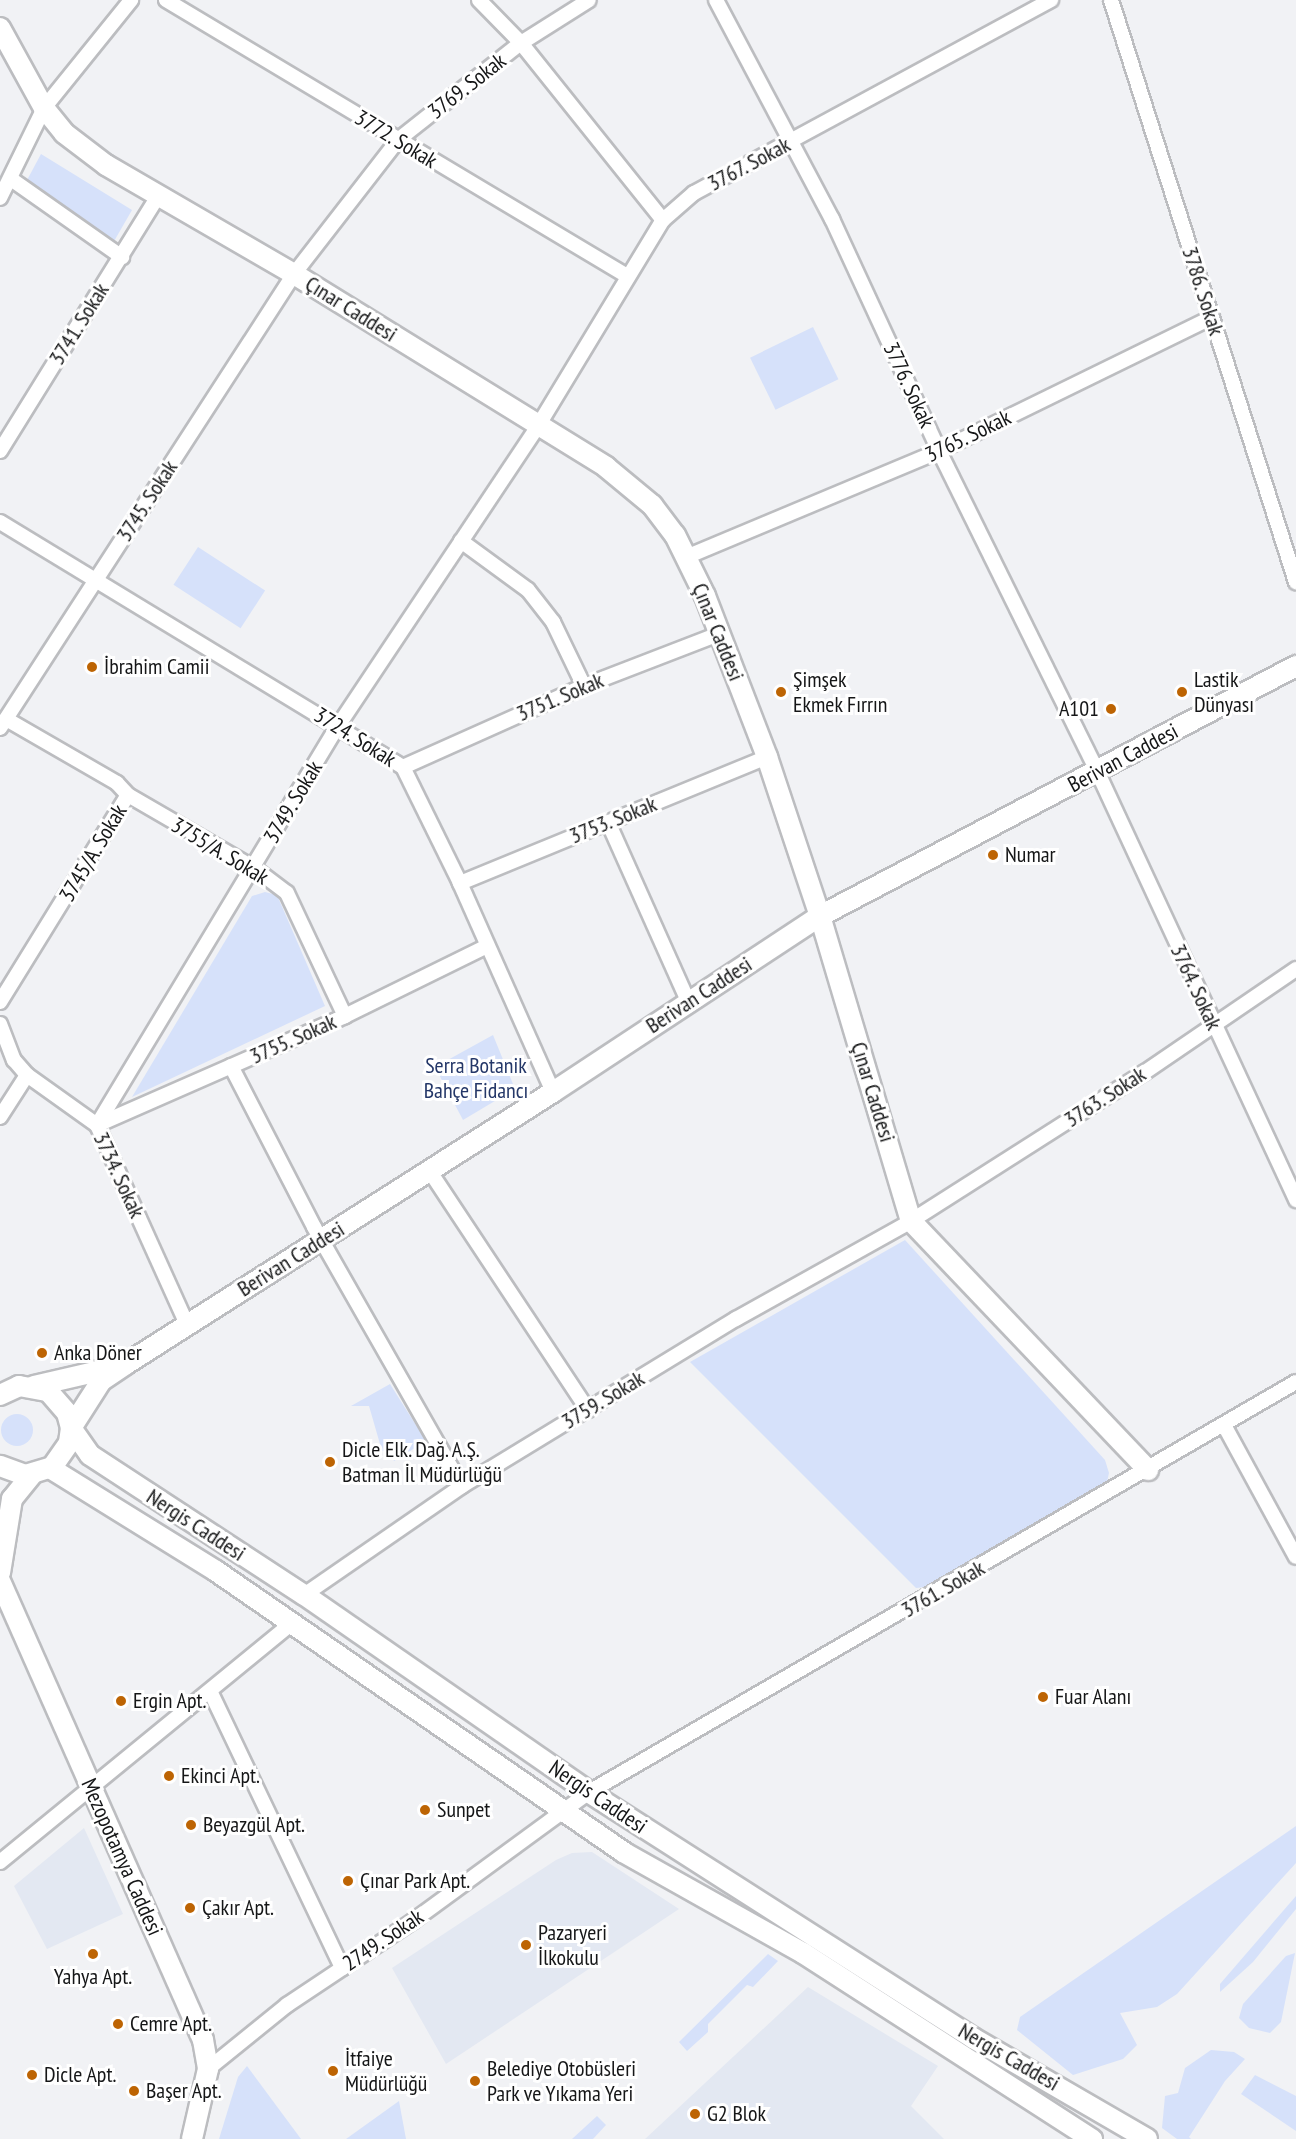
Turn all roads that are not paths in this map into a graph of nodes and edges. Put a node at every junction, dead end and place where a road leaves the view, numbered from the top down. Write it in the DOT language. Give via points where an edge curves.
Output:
graph roads {
  1 [pos="131,0"];
  2 [pos="166,0"];
  3 [pos="479,0"];
  4 [pos="590,0"];
  5 [pos="716,0"];
  6 [pos="1051,0"];
  7 [pos="1111,0"];
  8 [pos="0,28"];
  9 [pos="521,43"];
  10 [pos="44,108"];
  11 [pos="398,140"];
  12 [pos="793,141"];
  13 [pos="11,179"];
  14 [pos="0,198"];
  15 [pos="157,198"];
  16 [pos="663,220"];
  17 [pos="122,256"];
  18 [pos="294,274"];
  19 [pos="627,276"];
  20 [pos="1212,317"];
  21 [pos="538,426"];
  22 [pos="0,451"];
  23 [pos="939,451"];
  24 [pos="0,522"];
  25 [pos="461,541"];
  26 [pos="686,557"];
  27 [pos="95,581"];
  28 [pos="1296,582"];
  29 [pos="719,634"];
  30 [pos="1296,666"];
  31 [pos="584,686"];
  32 [pos="3,724"];
  33 [pos="338,726"];
  34 [pos="767,757"];
  35 [pos="403,767"];
  36 [pos="1098,772"];
  37 [pos="128,795"];
  38 [pos="608,822"];
  39 [pos="254,868"];
  40 [pos="459,883"];
  41 [pos="820,916"];
  42 [pos="485,947"];
  43 [pos="1296,969"];
  44 [pos="688,1001"];
  45 [pos="0,1002"];
  46 [pos="345,1016"];
  47 [pos="0,1024"];
  48 [pos="1214,1025"];
  49 [pos="231,1066"];
  50 [pos="27,1075"];
  51 [pos="553,1092"];
  52 [pos="0,1117"];
  53 [pos="98,1125"];
  54 [pos="429,1170"];
  55 [pos="1296,1200"];
  56 [pos="911,1221"];
  57 [pos="322,1240"];
  58 [pos="187,1324"];
  59 [pos="126,1364"];
  60 [pos="1296,1382"];
  61 [pos="17,1387"];
  62 [pos="0,1395"];
  63 [pos="588,1410"];
  64 [pos="1224,1425"];
  65 [pos="71,1428"];
  66 [pos="0,1466"];
  67 [pos="1148,1470"];
  68 [pos="41,1471"];
  69 [pos="462,1486"];
  70 [pos="1296,1557"];
  71 [pos="0,1573"];
  72 [pos="0,1581"];
  73 [pos="304,1595"];
  74 [pos="292,1623"];
  75 [pos="211,1693"];
  76 [pos="90,1785"];
  77 [pos="589,1792"];
  78 [pos="565,1814"];
  79 [pos="0,1862"];
  80 [pos="342,1968"];
  81 [pos="208,2069"];
  82 [pos="192,2139"];
  83 [pos="1092,2139"];
  84 [pos="1147,2139"];
  1 -- 10 [label="street"];
  2 -- 11 [label="street, 3772. Sokak"];
  3 -- 9 [label="street"];
  4 -- 9 [label="street, 3769. Sokak"];
  5 -- 12 [label="street, 3776. Sokak"];
  6 -- 12 [label="street, 3767. Sokak"];
  7 -- 20 [label="street, 3786. Sokak"];
  8 -- 10 [label="street, Çınar Caddesi"];
  9 -- 11 [label="street, 3769. Sokak"];
  9 -- 16 [label="street"];
  10 -- 13 [label="street"];
  10 -- 15 [label="street, Çınar Caddesi" via="64,133"];
  11 -- 18 [label="street, 3769. Sokak"];
  11 -- 19 [label="street, 3772. Sokak"];
  12 -- 16 [label="street, 3767. Sokak" via="694,193"];
  12 -- 23 [label="street, 3776. Sokak"];
  13 -- 14 [label="street"];
  13 -- 17 [label="street"];
  15 -- 17 [label="street, 3741. Sokak"];
  15 -- 18 [label="street, Çınar Caddesi"];
  16 -- 19 [label="street, 3767. Sokak"];
  17 -- 22 [label="street, 3741. Sokak"];
  18 -- 21 [label="street, Çınar Caddesi"];
  18 -- 27 [label="street, 3745. Sokak"];
  19 -- 21 [label="street, 3767. Sokak"];
  20 -- 23 [label="street, 3765. Sokak"];
  20 -- 28 [label="street, 3786. Sokak"];
  21 -- 25 [label="street, 3749. Sokak"];
  21 -- 26 [label="street, Çınar Caddesi" via="606,467 652,505"];
  23 -- 26 [label="street, 3765. Sokak"];
  23 -- 36 [label="street, 3776. Sokak"];
  24 -- 27 [label="street, 3724. Sokak"];
  25 -- 31 [label="street" via="528,590 553,622"];
  25 -- 33 [label="street, 3749. Sokak"];
  26 -- 29 [label="street, Çınar Caddesi"];
  27 -- 32 [label="street, 3745. Sokak"];
  27 -- 33 [label="street, 3724. Sokak"];
  29 -- 31 [label="street, 3751. Sokak"];
  29 -- 34 [label="street, Çınar Caddesi"];
  30 -- 36 [label="street, Berivan Caddesi"];
  31 -- 35 [label="street, 3751. Sokak"];
  32 -- 37 [label="street, 3745/A. Sokak" via="117,783"];
  33 -- 35 [label="street, 3724. Sokak"];
  33 -- 39 [label="street, 3749. Sokak"];
  34 -- 38 [label="street, 3753. Sokak"];
  34 -- 41 [label="street, Çınar Caddesi"];
  35 -- 40 [label="street, 3724. Sokak"];
  36 -- 41 [label="street, Berivan Caddesi"];
  36 -- 48 [label="street, 3764. Sokak"];
  37 -- 39 [label="street, 3755/A. Sokak"];
  37 -- 45 [label="street, 3745/A. Sokak"];
  38 -- 40 [label="street, 3753. Sokak"];
  38 -- 44 [label="street"];
  39 -- 46 [label="street, 3755/A. Sokak" via="287,892"];
  39 -- 53 [label="street, 3749. Sokak"];
  40 -- 42 [label="street, 3724. Sokak"];
  41 -- 44 [label="street, Berivan Caddesi"];
  41 -- 56 [label="street, Çınar Caddesi"];
  42 -- 46 [label="street, 3755. Sokak"];
  42 -- 51 [label="street, 3724. Sokak"];
  43 -- 48 [label="street, 3763. Sokak"];
  44 -- 51 [label="street, Berivan Caddesi"];
  46 -- 49 [label="street, 3755. Sokak"];
  47 -- 50 [label="street, 3734. Sokak" via="14,1059"];
  48 -- 55 [label="street, 3764. Sokak"];
  48 -- 56 [label="street, 3763. Sokak"];
  49 -- 53 [label="street, 3755. Sokak"];
  49 -- 57 [label="street"];
  50 -- 52 [label="street"];
  50 -- 53 [label="street, 3734. Sokak"];
  51 -- 54 [label="street, Berivan Caddesi"];
  53 -- 58 [label="street, 3734. Sokak"];
  54 -- 57 [label="street, Berivan Caddesi"];
  54 -- 63 [label="street"];
  56 -- 63 [label="street, 3759. Sokak" via="736,1319"];
  56 -- 67 [label="street, Çınar Caddesi"];
  57 -- 58 [label="street, Berivan Caddesi"];
  57 -- 69 [label="street"];
  58 -- 59 [label="street, Berivan Caddesi"];
  59 -- 61 [label="street"];
  59 -- 65 [label="street, Berivan Caddesi" via="101,1381"];
  60 -- 64 [label="street, 3761. Sokak"];
  61 -- 62 [label="street"];
  61 -- 65 [label="street, Nergis Caddesi" via="60,1401"];
  63 -- 69 [label="street, 3759. Sokak"];
  64 -- 67 [label="street, 3761. Sokak"];
  64 -- 70 [label="street"];
  65 -- 68 [label="street, Berivan Caddesi" via="62,1457"];
  65 -- 73 [label="street, Nergis Caddesi" via="90,1455"];
  66 -- 68 [label="street" via="11,1472"];
  67 -- 77 [label="street, 3761. Sokak"];
  68 -- 71 [label="street" via="12,1499"];
  68 -- 74 [label="street, Nergis Caddesi"];
  69 -- 73 [label="street, 3759. Sokak"];
  72 -- 76 [label="street, Mezopotamya Caddesi"];
  73 -- 77 [label="street, Nergis Caddesi"];
  74 -- 75 [label="street"];
  74 -- 78 [label="street, Nergis Caddesi"];
  75 -- 76 [label="street"];
  75 -- 80 [label="street"];
  76 -- 79 [label="street"];
  76 -- 81 [label="street, Mezopotamya Caddesi" via="203,2040"];
  77 -- 78 [label="street, 2749. Sokak"];
  77 -- 84 [label="street, Nergis Caddesi" via="973,2038"];
  78 -- 80 [label="street, 2749. Sokak"];
  78 -- 83 [label="street, Nergis Caddesi" via="623,1852 803,1953"];
  80 -- 81 [label="street, 2749. Sokak" via="287,2005"];
  81 -- 82 [label="street, Mezopotamya Caddesi"];
}
